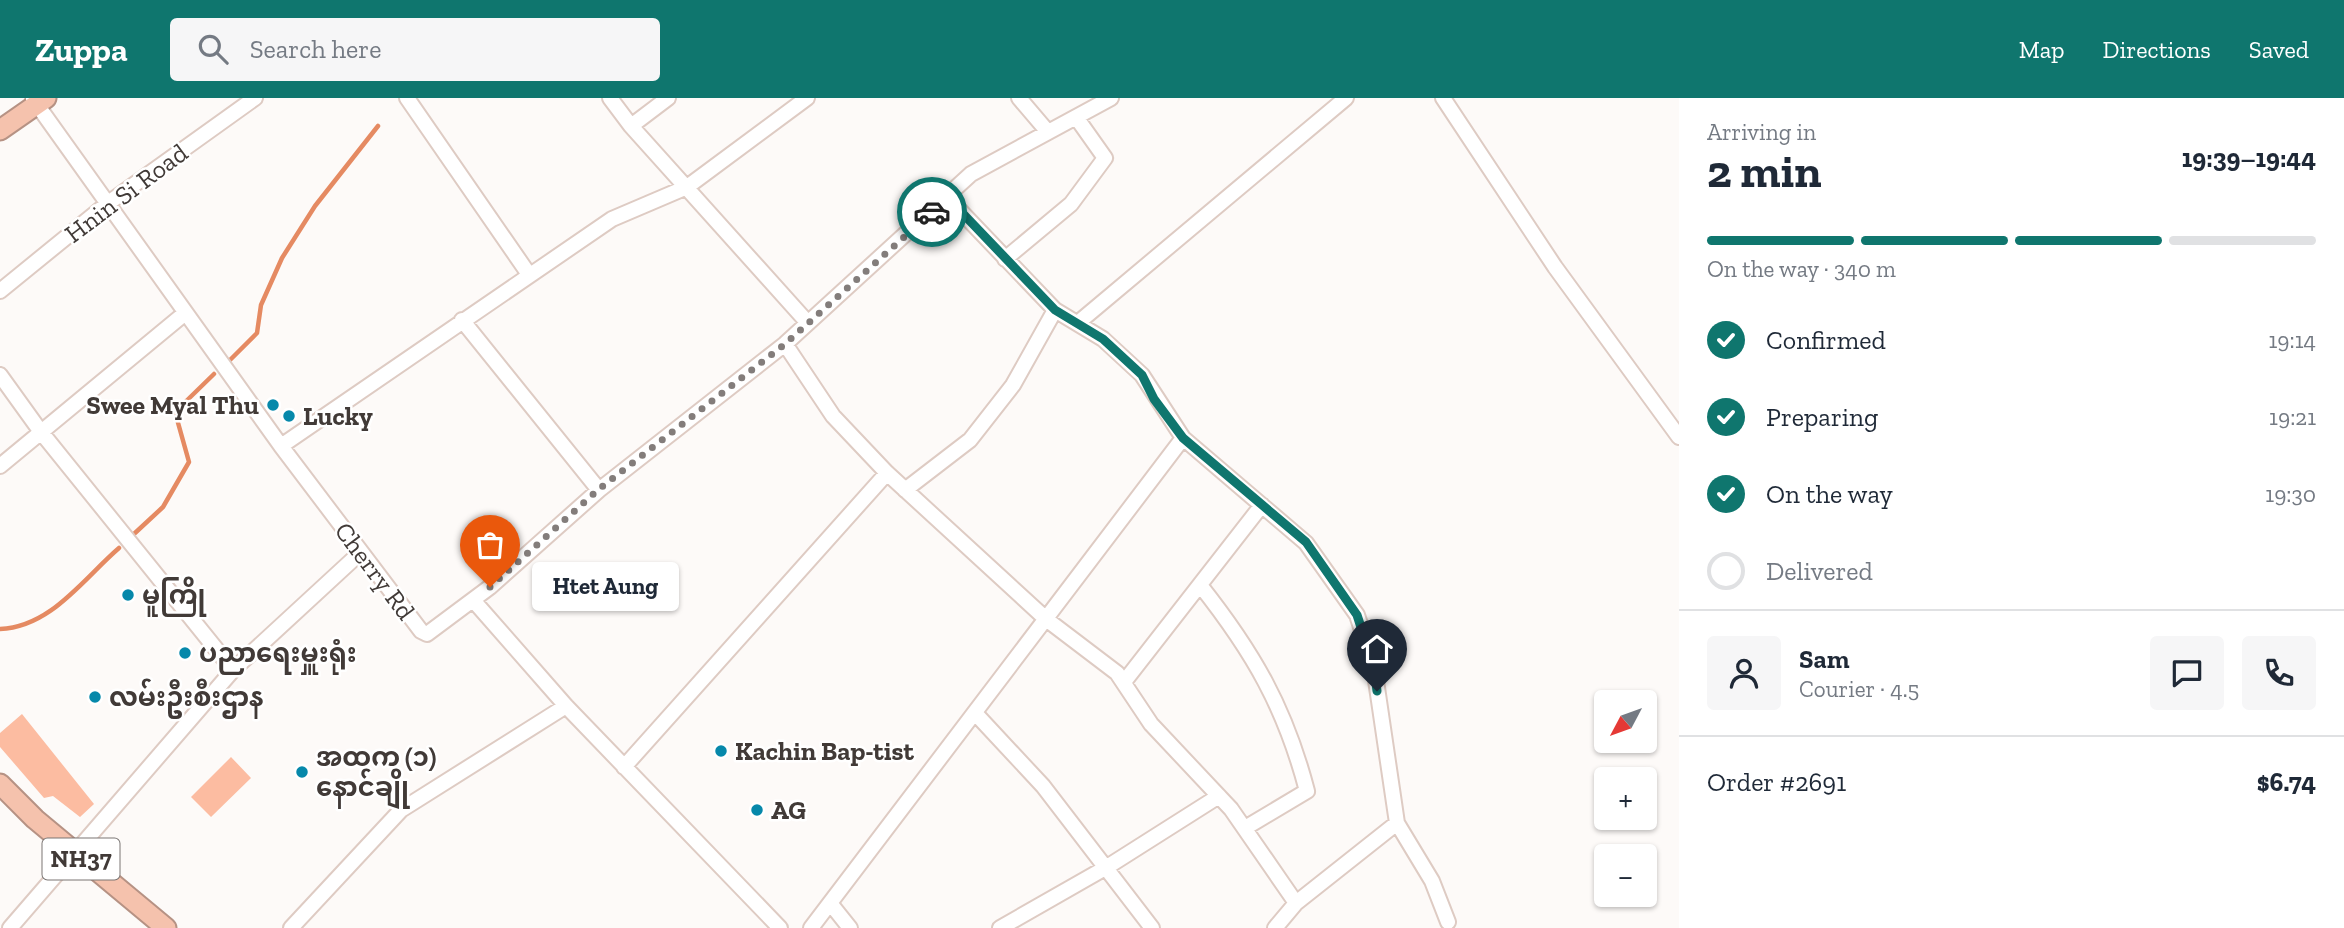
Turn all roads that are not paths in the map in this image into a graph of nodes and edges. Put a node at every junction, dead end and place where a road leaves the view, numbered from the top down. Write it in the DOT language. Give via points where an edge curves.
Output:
graph roads {
  1 [pos="255,98"];
  2 [pos="407,98"];
  3 [pos="610,98"];
  4 [pos="668,98"];
  5 [pos="807,98"];
  6 [pos="1019,98"];
  7 [pos="1111,98"];
  8 [pos="1346,98"];
  9 [pos="1443,98"];
  10 [pos="38,100"];
  11 [pos="1076,117"];
  12 [pos="631,126"];
  13 [pos="0,130"];
  14 [pos="1048,132"];
  15 [pos="687,187"];
  16 [pos="948,198"];
  17 [pos="107,204"];
  18 [pos="1005,259"];
  19 [pos="528,273"];
  20 [pos="0,291"];
  21 [pos="1055,310"];
  22 [pos="184,314"];
  23 [pos="461,320"];
  24 [pos="1079,322"];
  25 [pos="808,323"];
  26 [pos="785,344"];
  27 [pos="0,375"];
  28 [pos="41,432"];
  29 [pos="1679,437"];
  30 [pos="1183,438"];
  31 [pos="281,446"];
  32 [pos="0,466"];
  33 [pos="887,473"];
  34 [pos="599,489"];
  35 [pos="905,490"];
  36 [pos="1262,505"];
  37 [pos="361,552"];
  38 [pos="1200,585"];
  39 [pos="473,600"];
  40 [pos="1046,619"];
  41 [pos="233,670"];
  42 [pos="1124,682"];
  43 [pos="566,706"];
  44 [pos="975,713"];
  45 [pos="624,767"];
  46 [pos="0,784"];
  47 [pos="1219,796"];
  48 [pos="1397,823"];
  49 [pos="1245,828"];
  50 [pos="73,852"];
  51 [pos="1107,867"];
  52 [pos="830,903"];
  53 [pos="1296,903"];
  54 [pos="1448,922"];
  55 [pos="10,928"];
  56 [pos="166,928"];
  57 [pos="291,928"];
  58 [pos="780,928"];
  59 [pos="811,928"];
  60 [pos="850,928"];
  61 [pos="1000,928"];
  62 [pos="1152,928"];
  63 [pos="1275,928"];
  1 -- 17 [label="street, Hnin Si Road"];
  2 -- 19 [label="street"];
  3 -- 12 [label="street"];
  4 -- 12 [label="street"];
  5 -- 15 [label="street"];
  6 -- 14 [label="street"];
  7 -- 11 [label="street, Cherry Rd"];
  8 -- 24 [label="street"];
  9 -- 29 [label="street" via="1555,267"];
  10 -- 13 [label="highway"];
  10 -- 17 [label="street, Cherry Rd"];
  11 -- 14 [label="street, Cherry Rd"];
  11 -- 18 [label="street" via="1105,158 1072,204"];
  12 -- 15 [label="street"];
  14 -- 16 [label="street, Cherry Rd" via="971,174"];
  15 -- 19 [label="street" via="612,219"];
  15 -- 25 [label="street"];
  16 -- 18 [label="street"];
  16 -- 25 [label="street, Cherry Rd"];
  17 -- 20 [label="street, Hnin Si Road"];
  17 -- 22 [label="street, Cherry Rd"];
  18 -- 21 [label="street"];
  19 -- 23 [label="street"];
  21 -- 24 [label="street"];
  21 -- 35 [label="street" via="1013,385 970,440"];
  22 -- 28 [label="street"];
  22 -- 31 [label="street, Cherry Rd"];
  23 -- 31 [label="street"];
  23 -- 34 [label="street"];
  24 -- 30 [label="street" via="1142,375"];
  25 -- 26 [label="street, Cherry Rd"];
  26 -- 33 [label="street" via="833,416"];
  26 -- 34 [label="street, Cherry Rd"];
  27 -- 28 [label="street"];
  28 -- 32 [label="street"];
  28 -- 41 [label="street"];
  30 -- 36 [label="street"];
  30 -- 40 [label="street"];
  31 -- 37 [label="street, Cherry Rd"];
  33 -- 35 [label="street"];
  33 -- 45 [label="street"];
  34 -- 39 [label="street, Cherry Rd"];
  35 -- 40 [label="street"];
  36 -- 38 [label="street"];
  36 -- 48 [label="street" via="1306,542 1357,615 1374,667"];
  37 -- 39 [label="street, Cherry Rd" via="427,634"];
  37 -- 41 [label="street"];
  38 -- 42 [label="street"];
  38 -- 49 [label="street" via="1262,670 1307,791"];
  39 -- 43 [label="street"];
  40 -- 42 [label="street"];
  40 -- 44 [label="street"];
  41 -- 50 [label="street"];
  42 -- 47 [label="street" via="1151,724"];
  43 -- 45 [label="street"];
  43 -- 57 [label="street" via="401,810"];
  44 -- 51 [label="street" via="1043,786"];
  44 -- 52 [label="street"];
  45 -- 58 [label="street"];
  46 -- 50 [label="highway, NH37"];
  47 -- 49 [label="street"];
  47 -- 51 [label="street"];
  48 -- 53 [label="street"];
  48 -- 54 [label="street" via="1432,881"];
  49 -- 53 [label="street"];
  50 -- 55 [label="street"];
  50 -- 56 [label="highway, NH37"];
  51 -- 61 [label="street"];
  51 -- 62 [label="street"];
  52 -- 59 [label="street"];
  52 -- 60 [label="street"];
  53 -- 63 [label="street"];
}
